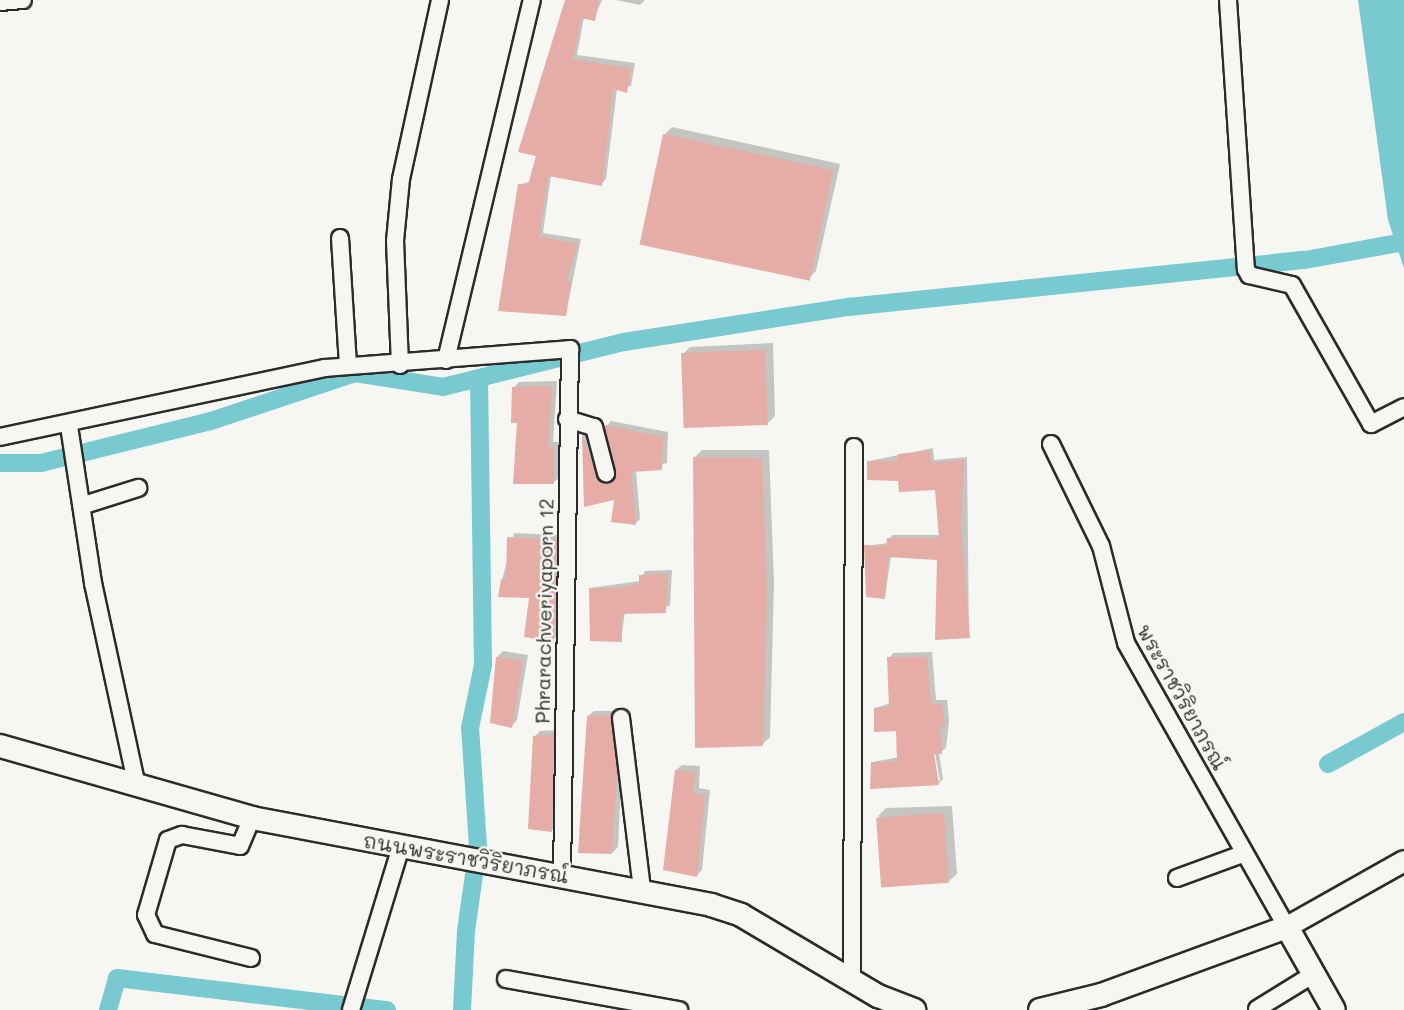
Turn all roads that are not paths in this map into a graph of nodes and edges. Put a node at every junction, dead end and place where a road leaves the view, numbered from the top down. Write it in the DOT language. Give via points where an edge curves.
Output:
graph roads {
  1 [pos="23,0"];
  2 [pos="440,0"];
  3 [pos="532,0"];
  4 [pos="1228,0"];
  5 [pos="0,2"];
  6 [pos="340,238"];
  7 [pos="446,360"];
  8 [pos="400,365"];
  9 [pos="348,366"];
  10 [pos="1404,407"];
  11 [pos="567,419"];
  12 [pos="70,433"];
  13 [pos="0,437"];
  14 [pos="1052,444"];
  15 [pos="854,447"];
  16 [pos="606,473"];
  17 [pos="138,489"];
  18 [pos="84,505"];
  19 [pos="621,718"];
  20 [pos="0,746"];
  21 [pos="138,786"];
  22 [pos="252,818"];
  23 [pos="400,846"];
  24 [pos="1245,853"];
  25 [pos="1404,861"];
  26 [pos="562,874"];
  27 [pos="1177,878"];
  28 [pos="642,888"];
  29 [pos="1287,927"];
  30 [pos="251,958"];
  31 [pos="1314,974"];
  32 [pos="506,979"];
  33 [pos="852,982"];
  34 [pos="1053,1009"];
  35 [pos="1257,1009"];
  36 [pos="351,1010"];
  37 [pos="680,1010"];
  38 [pos="914,1010"];
  39 [pos="1334,1010"];
  1 -- 5 [label="street"];
  2 -- 8 [label="street" via="401,179 395,241"];
  3 -- 7 [label="street"];
  4 -- 10 [label="street" via="1246,269 1249,274 1292,285 1371,424"];
  6 -- 9 [label="street"];
  7 -- 8 [label="street"];
  7 -- 11 [label="street, Phrarachveriyaporn 12" via="569,351"];
  8 -- 9 [label="street"];
  9 -- 12 [label="street" via="296,373"];
  11 -- 16 [label="street" via="594,427"];
  11 -- 26 [label="street, Phrarachveriyaporn 12"];
  12 -- 13 [label="street"];
  12 -- 18 [label="street"];
  14 -- 24 [label="street, พระราชวิริยาภรณ์" via="1101,546 1126,643"];
  15 -- 33 [label="street"];
  17 -- 18 [label="street"];
  18 -- 21 [label="street" via="93,583"];
  19 -- 28 [label="street" via="625,782"];
  20 -- 21 [label="main road, ถนนพระราชวิริยาภรณ์"];
  21 -- 22 [label="main road, ถนนพระราชวิริยาภรณ์"];
  22 -- 23 [label="main road, ถนนพระราชวิริยาภรณ์"];
  22 -- 30 [label="street" via="240,846 182,835 168,840 146,915 155,934"];
  23 -- 26 [label="main road, ถนนพระราชวิริยาภรณ์"];
  23 -- 36 [label="street"];
  24 -- 27 [label="street"];
  24 -- 29 [label="street, พระราชวิริยาภรณ์"];
  25 -- 29 [label="street"];
  26 -- 28 [label="main road, ถนนพระราชวิริยาภรณ์"];
  28 -- 33 [label="main road, ถนนพระราชวิริยาภรณ์" via="741,915"];
  29 -- 31 [label="main road"];
  29 -- 34 [label="main road"];
  31 -- 35 [label="street"];
  31 -- 39 [label="main road"];
  32 -- 37 [label="street"];
  33 -- 38 [label="main road, ถนนพระราชวิริยาภรณ์"];
}
